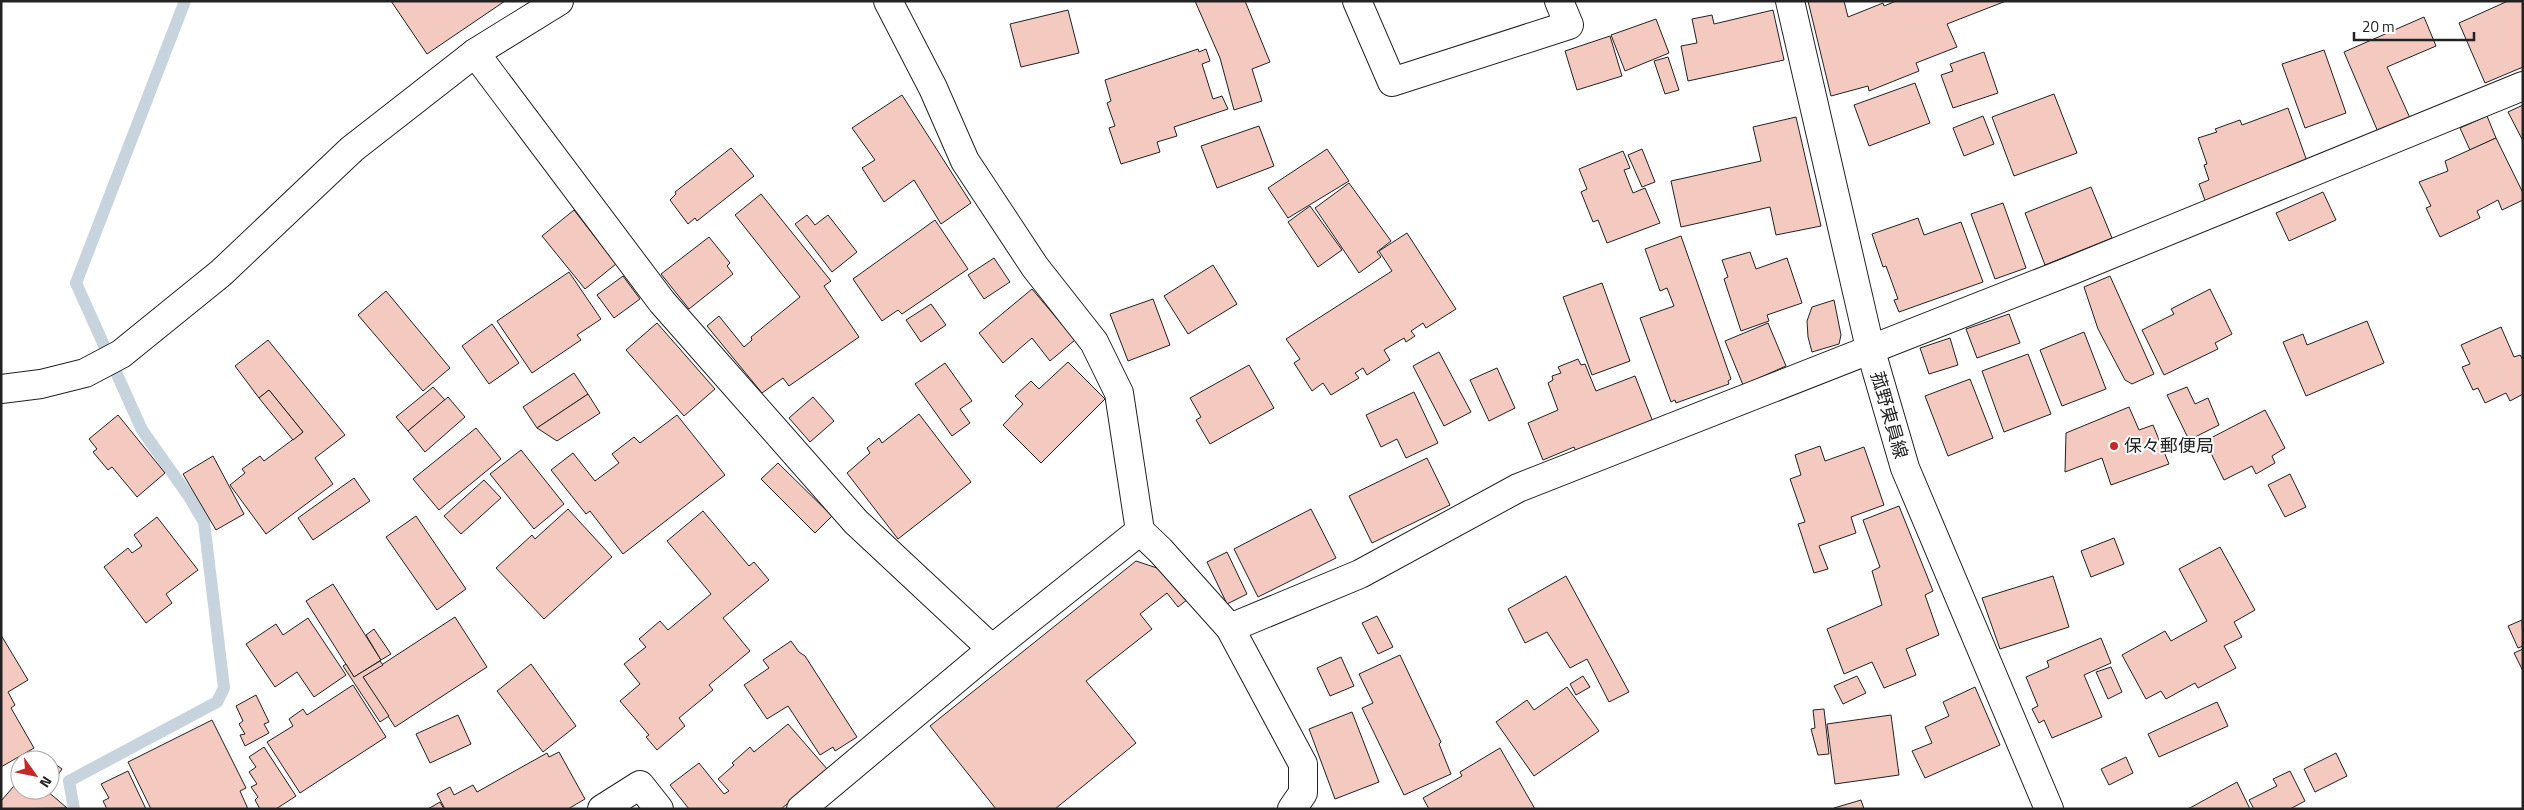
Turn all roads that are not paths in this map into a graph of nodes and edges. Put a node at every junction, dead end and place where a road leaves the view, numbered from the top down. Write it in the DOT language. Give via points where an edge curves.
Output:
graph roads {
  1 [pos="559,1"];
  2 [pos="888,1"];
  3 [pos="1357,1"];
  4 [pos="1559,1"];
  5 [pos="1790,1"];
  6 [pos="475,53"];
  7 [pos="2523,86"];
  8 [pos="1870,348"];
  9 [pos="1,390"];
  10 [pos="1140,531"];
  11 [pos="1230,628"];
  12 [pos="992,649"];
  13 [pos="602,809"];
  14 [pos="659,809"];
  15 [pos="801,809"];
  16 [pos="1292,809"];
  17 [pos="2049,809"];
  1 -- 6 [label="street"];
  2 -- 10 [label="street" via="933,88 965,161 1035,267 1094,342 1119,393"];
  3 -- 4 [label="street" via="1392,82 1569,25"];
  5 -- 8 [label="street, 菰野東員線"];
  6 -- 9 [label="street" via="352,149 221,273 122,354 86,373"];
  6 -- 12 [label="street" via="668,309 856,522"];
  7 -- 8 [label="street" via="2070,271"];
  8 -- 11 [label="street" via="1518,488 1360,574"];
  8 -- 17 [label="street, 菰野東員線" via="1905,468"];
  10 -- 11 [label="street"];
  10 -- 12 [label="street"];
  11 -- 16 [label="street" via="1303,764 1303,793"];
  12 -- 15 [label="street"];
  13 -- 14 [label="street" via="640,785"];
}
